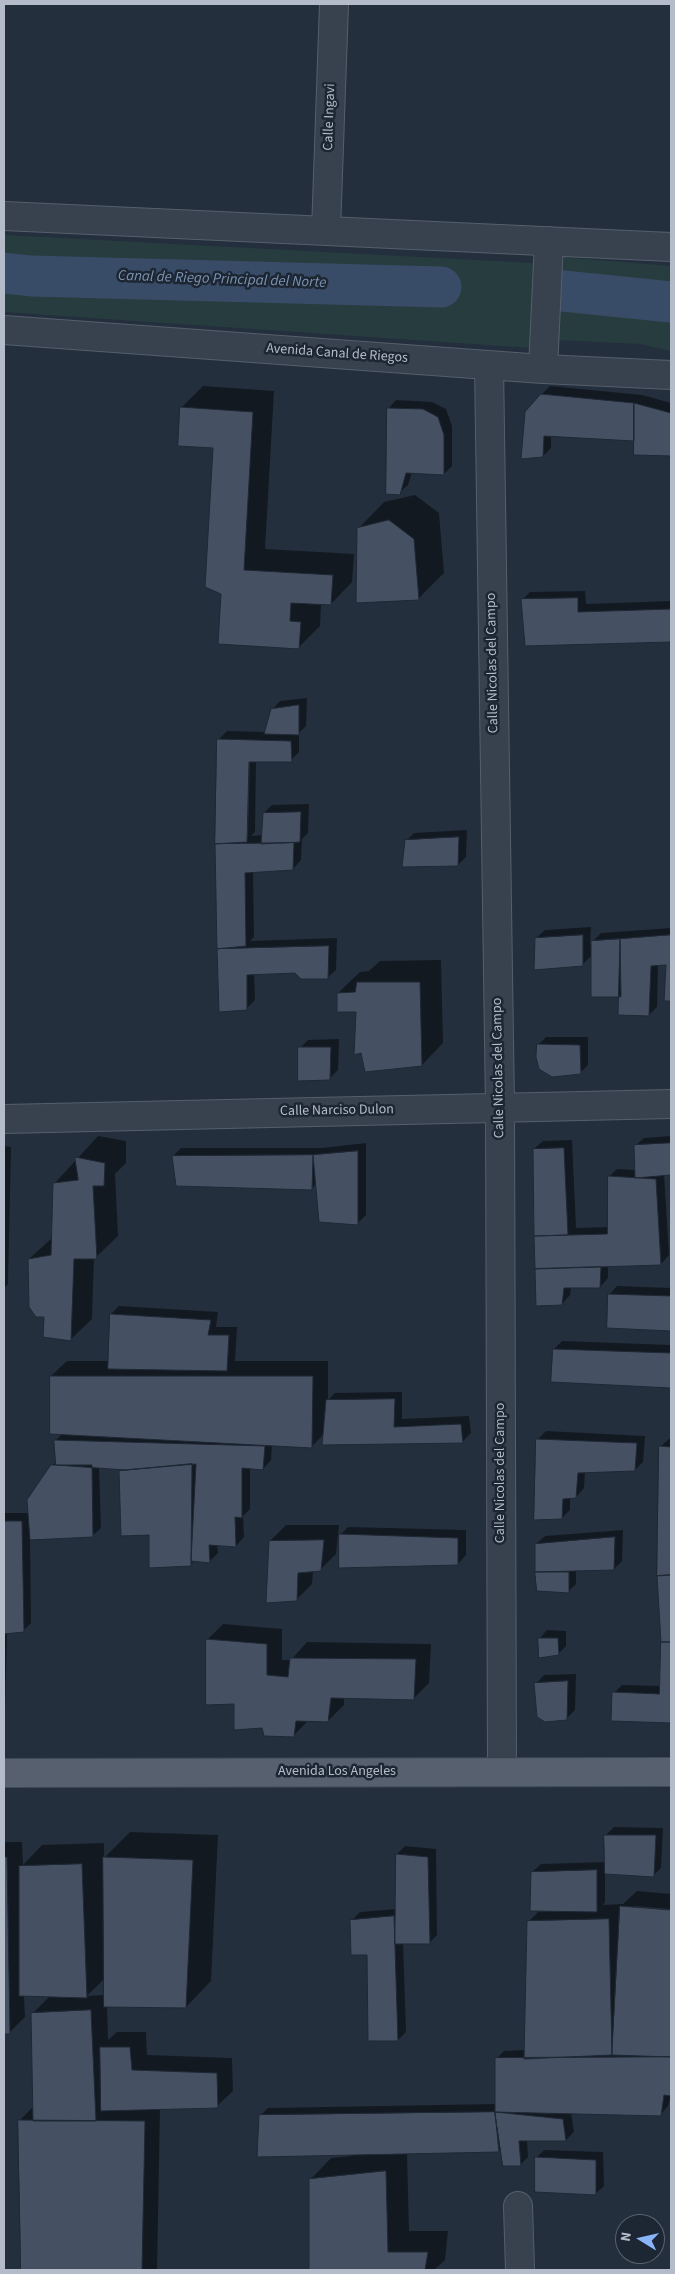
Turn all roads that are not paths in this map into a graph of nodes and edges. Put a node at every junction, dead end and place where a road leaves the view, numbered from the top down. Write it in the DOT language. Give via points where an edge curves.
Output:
graph roads {
  1 [pos="334,4"];
  2 [pos="4,216"];
  3 [pos="326,231"];
  4 [pos="549,241"];
  5 [pos="670,242"];
  6 [pos="4,330"];
  7 [pos="489,365"];
  8 [pos="543,369"];
  9 [pos="671,375"];
  10 [pos="671,1104"];
  11 [pos="500,1107"];
  12 [pos="4,1119"];
  13 [pos="502,1771"];
  14 [pos="671,1772"];
  15 [pos="4,1773"];
  16 [pos="518,2206"];
  17 [pos="520,2270"];
  1 -- 3 [label="street, Calle Ingavi"];
  2 -- 3 [label="street"];
  3 -- 4 [label="street"];
  4 -- 5 [label="street"];
  4 -- 8 [label="street"];
  6 -- 7 [label="street, Avenida Canal de Riegos"];
  7 -- 8 [label="street, Avenida Canal de Riegos"];
  7 -- 11 [label="street, Calle Nicolas del Campo"];
  8 -- 9 [label="street, Avenida Canal de Riegos"];
  10 -- 11 [label="street, Calle Narciso Dulon"];
  11 -- 12 [label="street, Calle Narciso Dulon"];
  11 -- 13 [label="street, Calle Nicolas del Campo"];
  13 -- 14 [label="main road, Avenida Los Angeles"];
  13 -- 15 [label="main road, Avenida Los Angeles"];
  16 -- 17 [label="street"];
}
